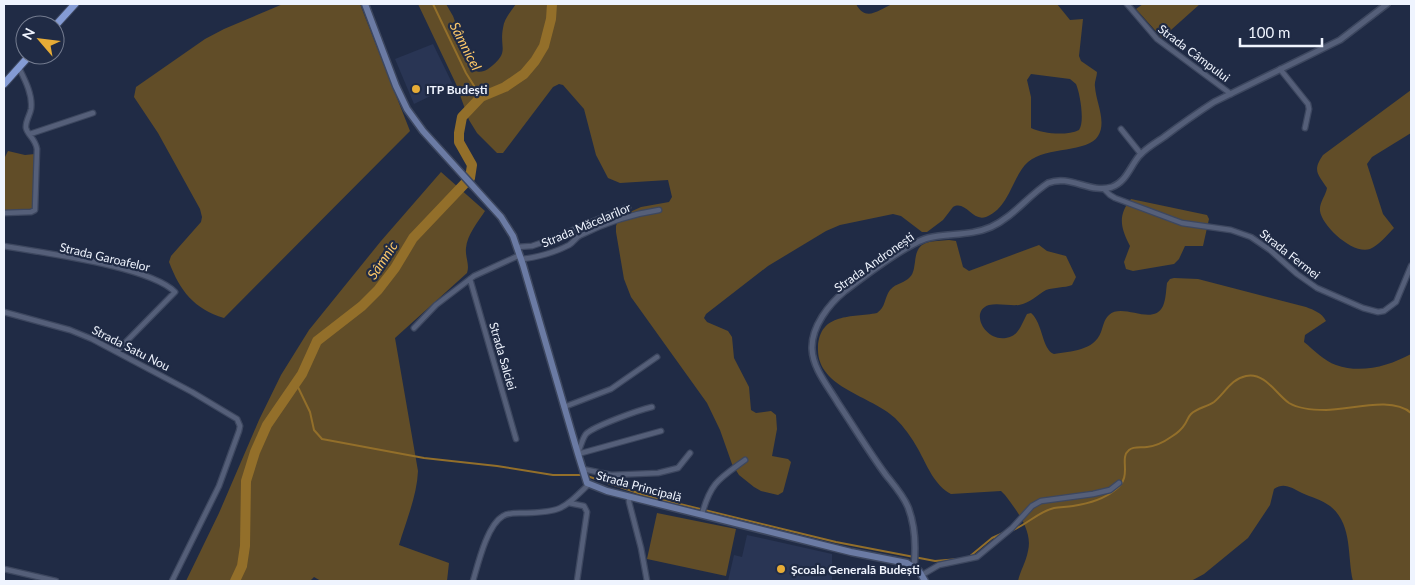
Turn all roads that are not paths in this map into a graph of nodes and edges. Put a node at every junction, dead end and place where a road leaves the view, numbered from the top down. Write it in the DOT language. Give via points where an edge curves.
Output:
graph roads {
  1 [pos="75,4"];
  2 [pos="365,4"];
  3 [pos="1127,4"];
  4 [pos="1387,4"];
  5 [pos="65,15"];
  6 [pos="22,65"];
  7 [pos="19,68"];
  8 [pos="1280,69"];
  9 [pos="4,84"];
  10 [pos="1232,94"];
  11 [pos="93,113"];
  12 [pos="1305,128"];
  13 [pos="1120,129"];
  14 [pos="30,134"];
  15 [pos="1141,154"];
  16 [pos="1104,189"];
  17 [pos="628,208"];
  18 [pos="658,210"];
  19 [pos="4,213"];
  20 [pos="4,246"];
  21 [pos="517,247"];
  22 [pos="520,257"];
  23 [pos="1411,266"];
  24 [pos="470,279"];
  25 [pos="4,312"];
  26 [pos="414,328"];
  27 [pos="117,351"];
  28 [pos="657,357"];
  29 [pos="564,407"];
  30 [pos="652,407"];
  31 [pos="661,431"];
  32 [pos="516,439"];
  33 [pos="690,453"];
  34 [pos="578,454"];
  35 [pos="745,460"];
  36 [pos="583,470"];
  37 [pos="588,482"];
  38 [pos="1119,483"];
  39 [pos="629,500"];
  40 [pos="569,503"];
  41 [pos="702,513"];
  42 [pos="914,561"];
  43 [pos="4,570"];
  44 [pos="923,578"];
  45 [pos="56,581"];
  46 [pos="172,581"];
  47 [pos="473,581"];
  48 [pos="576,581"];
  49 [pos="648,581"];
  1 -- 5 [label="highway"];
  2 -- 21 [label="main road, Strada Principală" via="413,118 501,217"];
  3 -- 10 [label="street, Strada Câmpului" via="1157,40"];
  4 -- 8 [label="street" via="1340,40"];
  6 -- 7 [label="highway"];
  7 -- 9 [label="highway"];
  7 -- 14 [label="street" via="30,96 31,109 26,126"];
  8 -- 10 [label="street"];
  8 -- 12 [label="street" via="1308,104"];
  10 -- 15 [label="street" via="1196,114"];
  11 -- 14 [label="street"];
  13 -- 15 [label="street"];
  14 -- 19 [label="street" via="37,149 34,210"];
  15 -- 16 [label="street" via="1122,181"];
  16 -- 23 [label="street, Strada Fermei" via="1115,198 1182,223 1231,230 1251,237 1307,282 1371,310 1384,311 1396,302"];
  16 -- 42 [label="street, Strada Andronești" via="1054,180 993,226 975,232 925,239 845,291 818,324 812,340 814,361 866,448 904,498 911,519"];
  17 -- 21 [label="street" via="558,237 532,246"];
  18 -- 22 [label="street, Strada Măcelarilor" via="598,228 560,249"];
  20 -- 27 [label="street, Strada Garoafelor" via="107,266 151,278 171,288 175,292"];
  21 -- 22 [label="main road, Strada Principală"];
  22 -- 24 [label="street, Strada Măcelarilor"];
  22 -- 29 [label="main road, Strada Principală"];
  24 -- 26 [label="street, Strada Măcelarilor" via="436,305"];
  24 -- 32 [label="street, Strada Salciei"];
  25 -- 27 [label="street, Strada Satu Nou" via="77,333"];
  27 -- 46 [label="street, Strada Satu Nou" via="231,414 239,422 239,431 219,486"];
  28 -- 29 [label="street" via="611,389"];
  29 -- 34 [label="main road, Strada Principală"];
  30 -- 34 [label="street" via="592,430 584,437"];
  31 -- 34 [label="street"];
  33 -- 36 [label="street" via="678,468 658,473 611,475"];
  34 -- 36 [label="main road, Strada Principală"];
  35 -- 41 [label="street" via="716,482"];
  36 -- 37 [label="main road, Strada Principală"];
  37 -- 39 [label="main road, Strada Principală"];
  37 -- 40 [label="street"];
  38 -- 44 [label="street" via="1110,490 1093,494 1041,501 977,557 939,565"];
  39 -- 41 [label="main road, Strada Principală"];
  39 -- 49 [label="street"];
  40 -- 47 [label="street" via="548,512 510,513 501,517 482,550"];
  40 -- 48 [label="street" via="584,506 588,512"];
  41 -- 42 [label="main road, Strada Principală" via="851,552 907,563"];
  42 -- 44 [label="main road"];
  43 -- 45 [label="street"];
}
